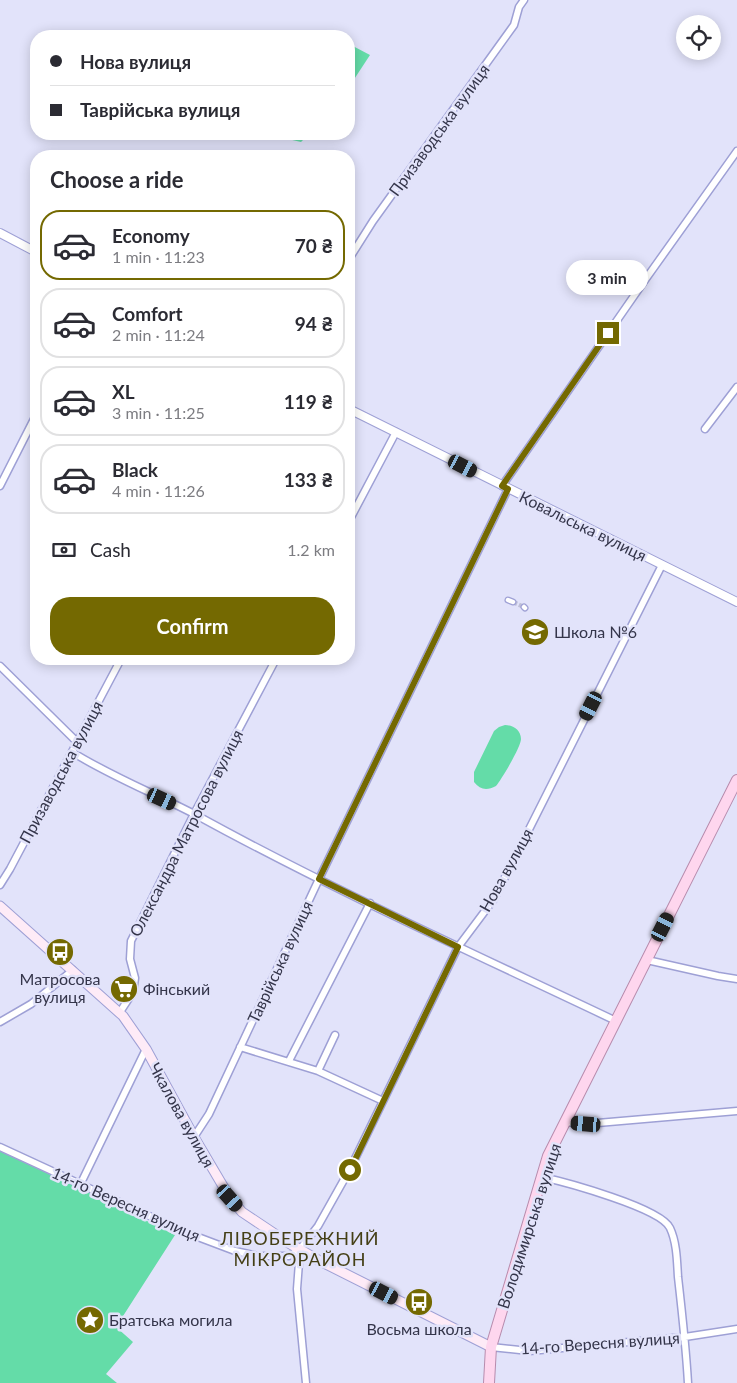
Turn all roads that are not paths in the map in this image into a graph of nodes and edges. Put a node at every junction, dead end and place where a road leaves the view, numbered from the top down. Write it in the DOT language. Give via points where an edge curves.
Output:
graph roads {
  1 [pos="524,0"];
  2 [pos="737,151"];
  3 [pos="0,234"];
  4 [pos="30,249"];
  5 [pos="355,250"];
  6 [pos="737,387"];
  7 [pos="355,412"];
  8 [pos="30,426"];
  9 [pos="704,429"];
  10 [pos="396,432"];
  11 [pos="0,486"];
  12 [pos="505,487"];
  13 [pos="355,510"];
  14 [pos="662,565"];
  15 [pos="737,602"];
  16 [pos="118,665"];
  17 [pos="273,665"];
  18 [pos="0,666"];
  19 [pos="76,741"];
  20 [pos="72,752"];
  21 [pos="737,780"];
  22 [pos="194,814"];
  23 [pos="319,879"];
  24 [pos="0,885"];
  25 [pos="370,903"];
  26 [pos="0,906"];
  27 [pos="458,947"];
  28 [pos="647,960"];
  29 [pos="73,970"];
  30 [pos="737,979"];
  31 [pos="120,1012"];
  32 [pos="0,1022"];
  33 [pos="616,1022"];
  34 [pos="335,1035"];
  35 [pos="240,1047"];
  36 [pos="146,1049"];
  37 [pos="289,1060"];
  38 [pos="318,1071"];
  39 [pos="383,1101"];
  40 [pos="737,1112"];
  41 [pos="565,1122"];
  42 [pos="194,1137"];
  43 [pos="0,1147"];
  44 [pos="542,1177"];
  45 [pos="81,1183"];
  46 [pos="300,1249"];
  47 [pos="737,1329"];
  48 [pos="685,1338"];
  49 [pos="491,1347"];
  50 [pos="306,1383"];
  51 [pos="489,1383"];
  52 [pos="688,1383"];
  1 -- 5 [label="street, Призаводська вулиця" via="514,26"];
  2 -- 12 [label="street, Таврійська вулиця"];
  3 -- 4 [label="street"];
  6 -- 9 [label="street"];
  7 -- 10 [label="street, Ковальська вулиця"];
  8 -- 11 [label="street"];
  10 -- 12 [label="street, Ковальська вулиця"];
  10 -- 13 [label="street"];
  12 -- 14 [label="street, Ковальська вулиця"];
  12 -- 23 [label="street, Таврійська вулиця"];
  14 -- 15 [label="street, Ковальська вулиця"];
  14 -- 27 [label="street, Нова вулиця" via="494,898"];
  16 -- 19 [label="street, Призаводська вулиця"];
  17 -- 22 [label="street, Олександра Матросова вулиця"];
  18 -- 19 [label="street"];
  19 -- 20 [label="street, Призаводська вулиця"];
  20 -- 22 [label="street" via="97,768"];
  20 -- 24 [label="street, Призаводська вулиця"];
  21 -- 28 [label="main road, Володимирська вулиця"];
  22 -- 23 [label="street"];
  22 -- 31 [label="street, Олександра Матросова вулиця" via="131,941 130,959 135,978 133,992"];
  23 -- 25 [label="street"];
  23 -- 35 [label="street, Таврійська вулиця"];
  25 -- 27 [label="street"];
  25 -- 37 [label="street"];
  26 -- 29 [label="main road, Чкалова вулиця"];
  27 -- 33 [label="street"];
  27 -- 39 [label="street, Нова вулиця"];
  28 -- 30 [label="street"];
  28 -- 33 [label="main road, Володимирська вулиця"];
  29 -- 31 [label="main road, Чкалова вулиця"];
  29 -- 32 [label="street" via="31,1004"];
  31 -- 36 [label="main road, Чкалова вулиця"];
  33 -- 41 [label="main road, Володимирська вулиця"];
  34 -- 38 [label="street"];
  35 -- 37 [label="street"];
  35 -- 42 [label="street, Таврійська вулиця" via="209,1114"];
  36 -- 42 [label="main road, Чкалова вулиця"];
  36 -- 45 [label="street"];
  37 -- 38 [label="street"];
  38 -- 39 [label="street"];
  39 -- 46 [label="street, Нова вулиця" via="350,1170 318,1226"];
  40 -- 41 [label="street" via="586,1124"];
  41 -- 44 [label="main road, Володимирська вулиця" via="548,1156"];
  42 -- 46 [label="main road, Чкалова вулиця" via="230,1198 242,1212"];
  43 -- 45 [label="street, 14-го Вересня вулиця"];
  44 -- 48 [label="street" via="568,1182 643,1209 661,1218 670,1228 676,1250"];
  44 -- 49 [label="main road, Володимирська вулиця"];
  45 -- 46 [label="street, 14-го Вересня вулиця" via="182,1231 235,1251 258,1256 289,1256"];
  46 -- 49 [label="main road, 14-го Вересня вулиця"];
  46 -- 50 [label="street" via="297,1289"];
  47 -- 48 [label="street, 14-го Вересня вулиця"];
  48 -- 49 [label="street, 14-го Вересня вулиця" via="530,1352"];
  48 -- 52 [label="street"];
  49 -- 51 [label="main road, Володимирська вулиця"];
}
